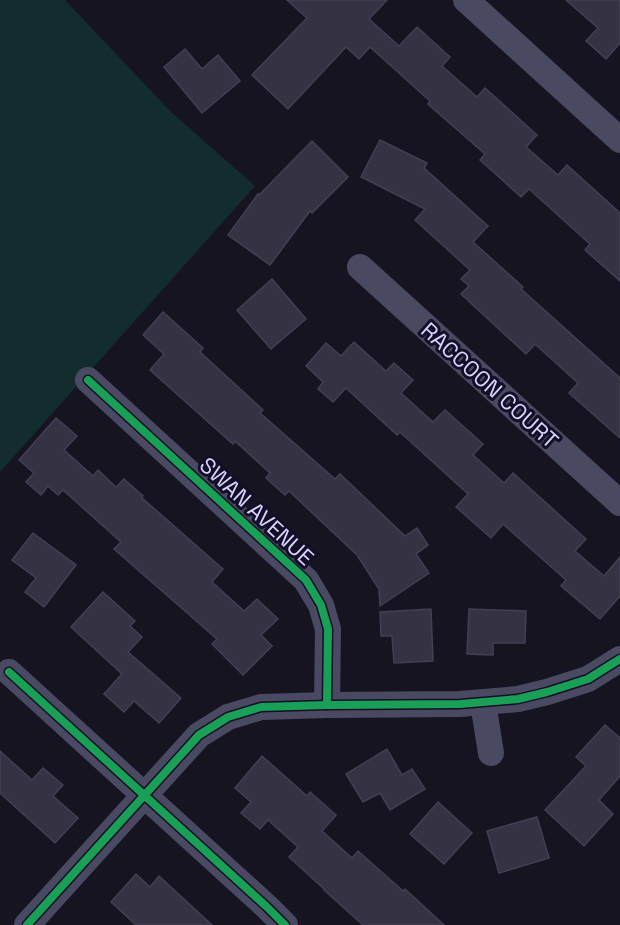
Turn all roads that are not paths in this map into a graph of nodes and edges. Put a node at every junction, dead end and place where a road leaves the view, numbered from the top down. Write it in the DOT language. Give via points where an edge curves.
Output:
graph roads {
  1 [pos="466,0"];
  2 [pos="620,141"];
  3 [pos="360,267"];
  4 [pos="88,380"];
  5 [pos="620,503"];
  6 [pos="620,659"];
  7 [pos="9,672"];
  8 [pos="483,703"];
  9 [pos="327,705"];
  10 [pos="491,753"];
  11 [pos="145,794"];
  12 [pos="27,925"];
  13 [pos="285,925"];
  1 -- 2 [label="street"];
  3 -- 5 [label="street, RACCOON COURT"];
  4 -- 9 [label="street, SWAN AVENUE" via="306,580 321,605 328,629"];
  6 -- 8 [label="street" via="588,679 557,689"];
  7 -- 11 [label="street"];
  8 -- 9 [label="street"];
  8 -- 10 [label="street"];
  9 -- 11 [label="street" via="261,707 228,717 199,735"];
  11 -- 12 [label="street"];
  11 -- 13 [label="street"];
}
